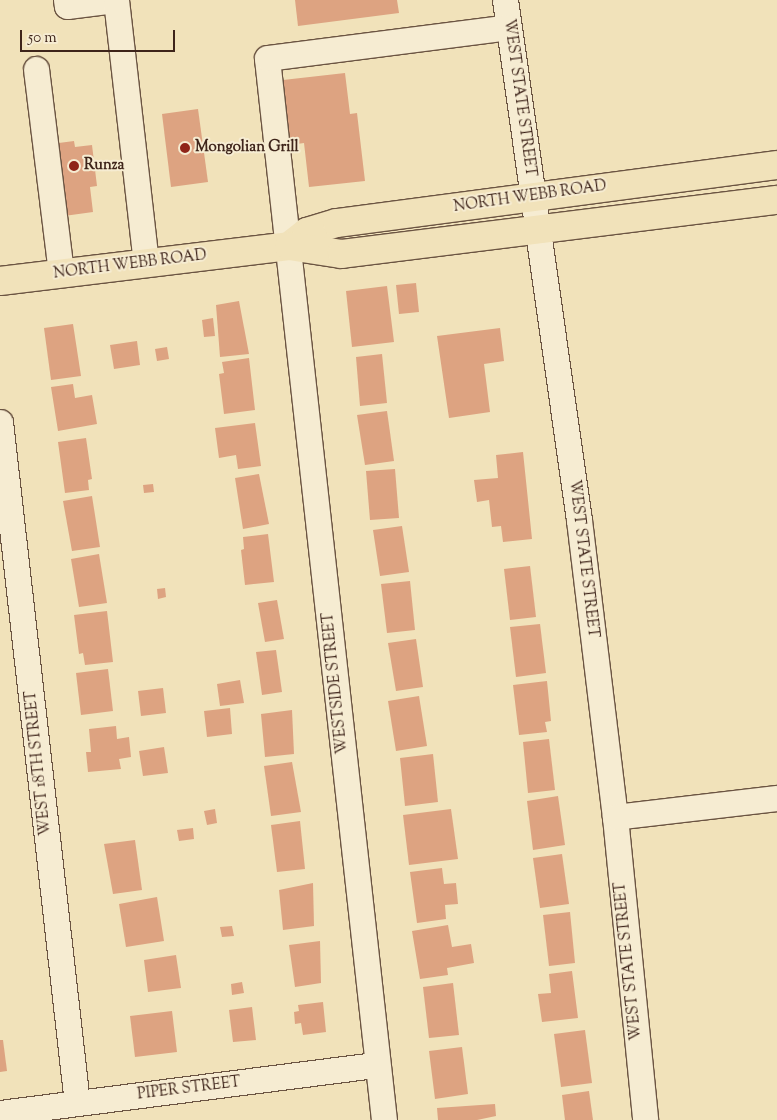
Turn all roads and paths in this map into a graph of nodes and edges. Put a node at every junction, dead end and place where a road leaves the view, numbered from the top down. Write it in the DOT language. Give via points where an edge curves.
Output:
graph roads {
  1 [pos="66,0"];
  2 [pos="115,0"];
  3 [pos="505,0"];
  4 [pos="508,27"];
  5 [pos="36,69"];
  6 [pos="777,165"];
  7 [pos="532,196"];
  8 [pos="777,200"];
  9 [pos="537,231"];
  10 [pos="289,246"];
  11 [pos="146,263"];
  12 [pos="60,273"];
  13 [pos="0,281"];
  14 [pos="0,422"];
  15 [pos="777,798"];
  16 [pos="615,817"];
  17 [pos="378,1065"];
  18 [pos="77,1103"];
  19 [pos="0,1113"];
  20 [pos="384,1120"];
  21 [pos="645,1120"];
  1 -- 2 [label="street" via="67,6"];
  2 -- 11 [label="street"];
  3 -- 4 [label="street, WEST STATE STREET"];
  4 -- 7 [label="street, WEST STATE STREET"];
  4 -- 10 [label="street, WESTSIDE STREET" via="267,58"];
  5 -- 12 [label="street"];
  6 -- 7 [label="main road, NORTH WEBB ROAD"];
  7 -- 9 [label="street, WEST STATE STREET"];
  7 -- 10 [label="main road, NORTH WEBB ROAD" via="328,225 307,232"];
  8 -- 9 [label="main road, NORTH WEBB ROAD"];
  9 -- 10 [label="main road, NORTH WEBB ROAD" via="342,254"];
  9 -- 16 [label="street, WEST STATE STREET" via="579,520"];
  10 -- 11 [label="main road, NORTH WEBB ROAD"];
  10 -- 17 [label="street, WESTSIDE STREET"];
  11 -- 12 [label="main road, NORTH WEBB ROAD"];
  12 -- 13 [label="main road, NORTH WEBB ROAD"];
  14 -- 18 [label="street, WEST 18TH STREET"];
  15 -- 16 [label="street"];
  16 -- 21 [label="street, WEST STATE STREET"];
  17 -- 18 [label="street, PIPER STREET"];
  17 -- 20 [label="street, WESTSIDE STREET"];
  18 -- 19 [label="street, PIPER STREET"];
}
